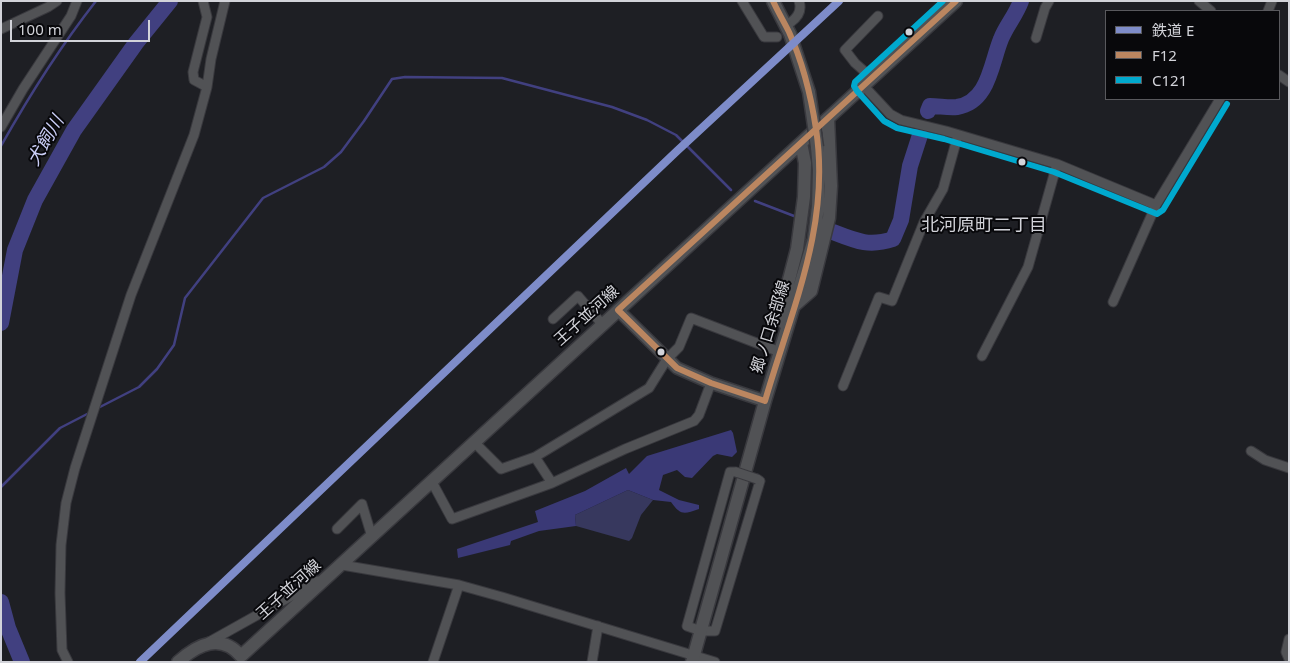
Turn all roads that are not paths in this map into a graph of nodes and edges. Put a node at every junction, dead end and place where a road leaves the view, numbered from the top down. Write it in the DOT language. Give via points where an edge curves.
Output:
graph roads {
  1 [pos="57,1"];
  2 [pos="77,1"];
  3 [pos="203,1"];
  4 [pos="225,1"];
  5 [pos="742,1"];
  6 [pos="773,1"];
  7 [pos="799,1"];
  8 [pos="956,1"];
  9 [pos="1049,1"];
  10 [pos="1199,1"];
  11 [pos="1210,10"];
  12 [pos="878,16"];
  13 [pos="791,28"];
  14 [pos="1,29"];
  15 [pos="776,36"];
  16 [pos="1036,38"];
  17 [pos="868,82"];
  18 [pos="207,87"];
  19 [pos="1219,100"];
  20 [pos="828,118"];
  21 [pos="1,127"];
  22 [pos="958,135"];
  23 [pos="801,143"];
  24 [pos="1057,164"];
  25 [pos="1156,205"];
  26 [pos="1113,302"];
  27 [pos="794,306"];
  28 [pos="618,310"];
  29 [pos="553,319"];
  30 [pos="602,324"];
  31 [pos="781,348"];
  32 [pos="982,356"];
  33 [pos="667,359"];
  34 [pos="711,383"];
  35 [pos="843,386"];
  36 [pos="765,401"];
  37 [pos="475,443"];
  38 [pos="1252,450"];
  39 [pos="536,457"];
  40 [pos="1289,468"];
  41 [pos="432,482"];
  42 [pos="552,483"];
  43 [pos="337,528"];
  44 [pos="372,537"];
  45 [pos="337,568"];
  46 [pos="459,585"];
  47 [pos="598,626"];
  48 [pos="701,631"];
  49 [pos="1289,639"];
  50 [pos="205,645"];
  51 [pos="1289,658"];
  52 [pos="693,659"];
  53 [pos="241,660"];
  54 [pos="182,661"];
  55 [pos="68,662"];
  56 [pos="433,662"];
  57 [pos="592,662"];
  58 [pos="715,662"];
  1 -- 14 [label="street"];
  2 -- 21 [label="street"];
  3 -- 18 [label="street" via="207,17 193,72 194,80"];
  4 -- 18 [label="street" via="210,59"];
  5 -- 15 [label="street" via="764,37"];
  6 -- 13 [label="main road, 郷ノ口余部線"];
  7 -- 13 [label="street" via="798,16"];
  8 -- 17 [label="main road, 王子並河線"];
  9 -- 16 [label="street"];
  10 -- 11 [label="street"];
  12 -- 17 [label="street" via="845,50"];
  13 -- 27 [label="main road, 郷ノ口余部線, bridge" via="809,92 817,146 818,206 814,239"];
  17 -- 20 [label="main road, 王子並河線"];
  17 -- 22 [label="street" via="890,114"];
  18 -- 55 [label="street" via="194,135 131,295 66,503 60,594 62,650"];
  19 -- 25 [label="street"];
  20 -- 23 [label="main road, 王子並河線"];
  20 -- 27 [label="main road" via="829,218 811,291"];
  22 -- 24 [label="street"];
  22 -- 35 [label="street" via="943,189 924,222 892,301 879,297"];
  23 -- 28 [label="main road, 王子並河線"];
  23 -- 31 [label="main road" via="805,163 804,197 797,249 785,295"];
  24 -- 25 [label="street"];
  24 -- 32 [label="street" via="1028,267"];
  25 -- 26 [label="street"];
  27 -- 31 [label="main road, 郷ノ口余部線"];
  28 -- 30 [label="main road, 王子並河線"];
  28 -- 33 [label="street"];
  29 -- 30 [label="street" via="578,296"];
  30 -- 37 [label="main road, 王子並河線"];
  31 -- 33 [label="street" via="691,318 679,347"];
  31 -- 36 [label="main road, 郷ノ口余部線"];
  33 -- 34 [label="street" via="677,368"];
  33 -- 39 [label="street" via="649,388"];
  34 -- 36 [label="street"];
  34 -- 42 [label="street" via="699,416 694,421"];
  36 -- 48 [label="main road, 郷ノ口余部線"];
  37 -- 39 [label="street" via="501,469"];
  37 -- 41 [label="main road, 王子並河線"];
  38 -- 40 [label="street" via="1265,460"];
  39 -- 42 [label="street"];
  41 -- 42 [label="street" via="452,520"];
  41 -- 44 [label="main road, 王子並河線"];
  43 -- 44 [label="street" via="362,504"];
  44 -- 45 [label="main road, 王子並河線"];
  45 -- 46 [label="street"];
  45 -- 50 [label="street"];
  45 -- 53 [label="main road, 王子並河線"];
  46 -- 47 [label="street"];
  46 -- 56 [label="street"];
  47 -- 52 [label="street"];
  47 -- 57 [label="street"];
  48 -- 48 [label="street, bridge" via="715,631 760,481 736,472 730,472 687,626"];
  48 -- 52 [label="main road, 郷ノ口余部線"];
  49 -- 51 [label="street" via="1286,652"];
  50 -- 53 [label="main road" via="227,644 235,649"];
  50 -- 54 [label="main road"];
  52 -- 58 [label="street"];
}
